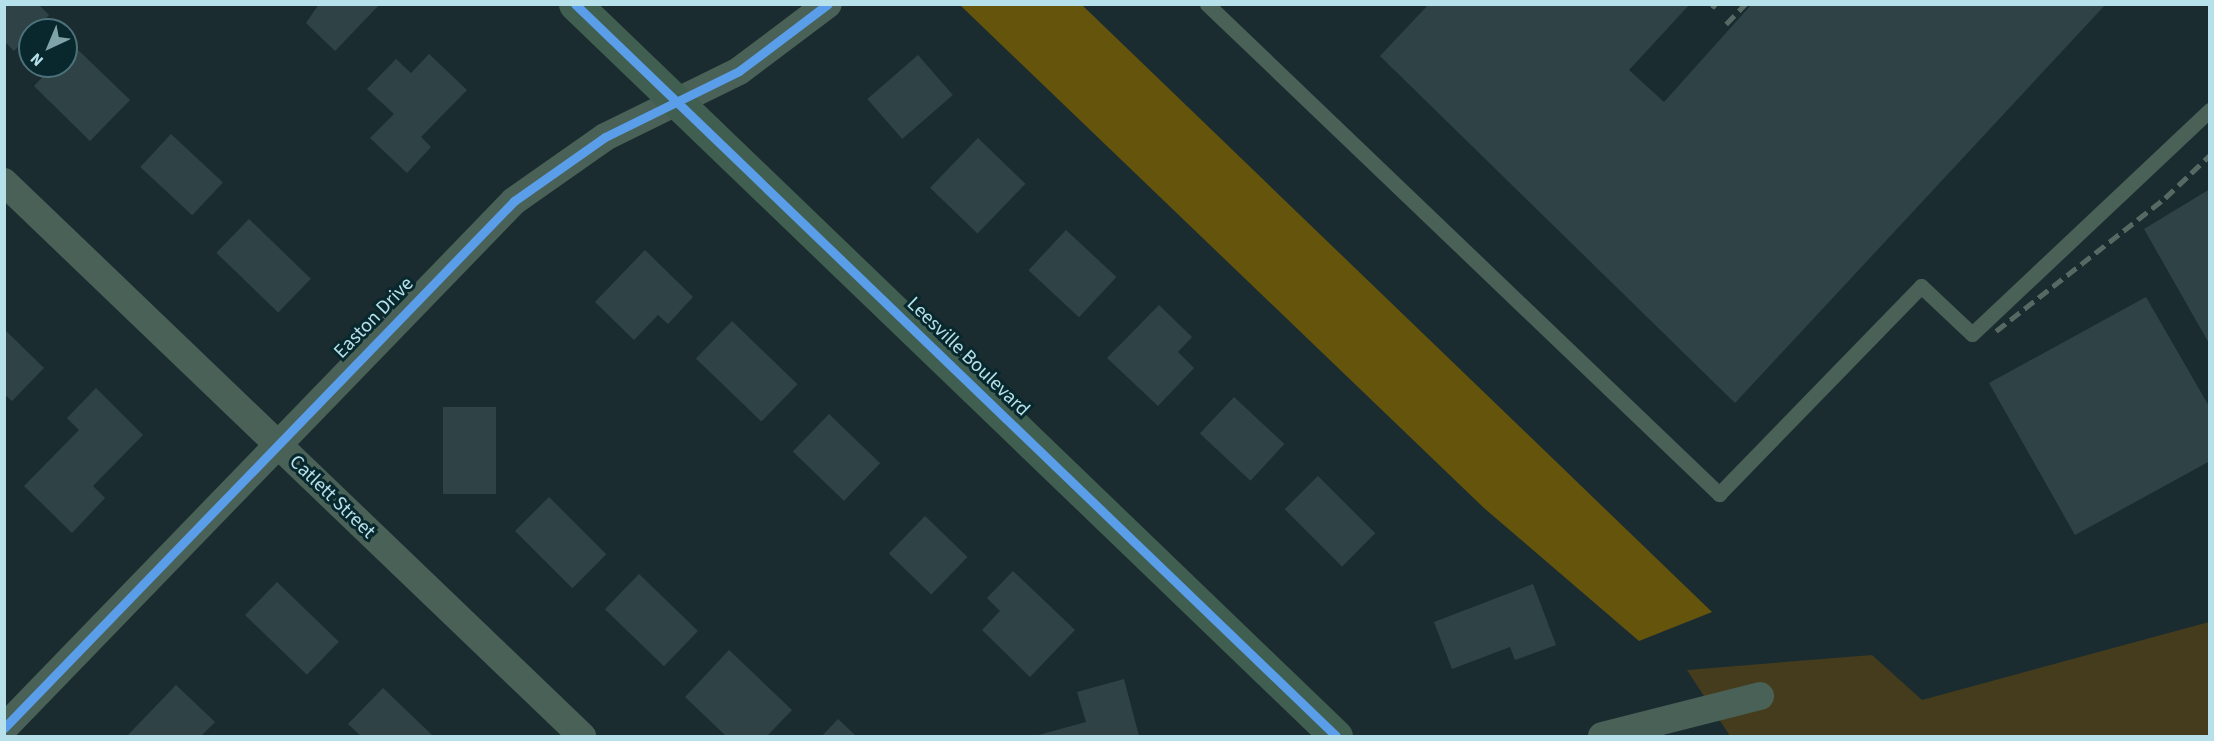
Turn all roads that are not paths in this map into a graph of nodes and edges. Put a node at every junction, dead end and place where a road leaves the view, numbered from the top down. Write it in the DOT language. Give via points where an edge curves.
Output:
graph roads {
  1 [pos="575,4"];
  2 [pos="828,4"];
  3 [pos="1207,4"];
  4 [pos="677,102"];
  5 [pos="2210,110"];
  6 [pos="4,182"];
  7 [pos="277,444"];
  8 [pos="1760,696"];
  9 [pos="4,728"];
  10 [pos="582,736"];
  11 [pos="1336,736"];
  12 [pos="1602,736"];
  1 -- 4 [label="street, Leesville Boulevard"];
  2 -- 4 [label="street, Easton Drive" via="739,71"];
  3 -- 5 [label="lane" via="1719,494 1921,286 1972,334"];
  4 -- 7 [label="street, Easton Drive" via="605,137 514,201"];
  4 -- 11 [label="street, Leesville Boulevard"];
  6 -- 7 [label="street, Catlett Street"];
  7 -- 9 [label="street, Easton Drive"];
  7 -- 10 [label="street, Catlett Street"];
  8 -- 12 [label="street"];
}
